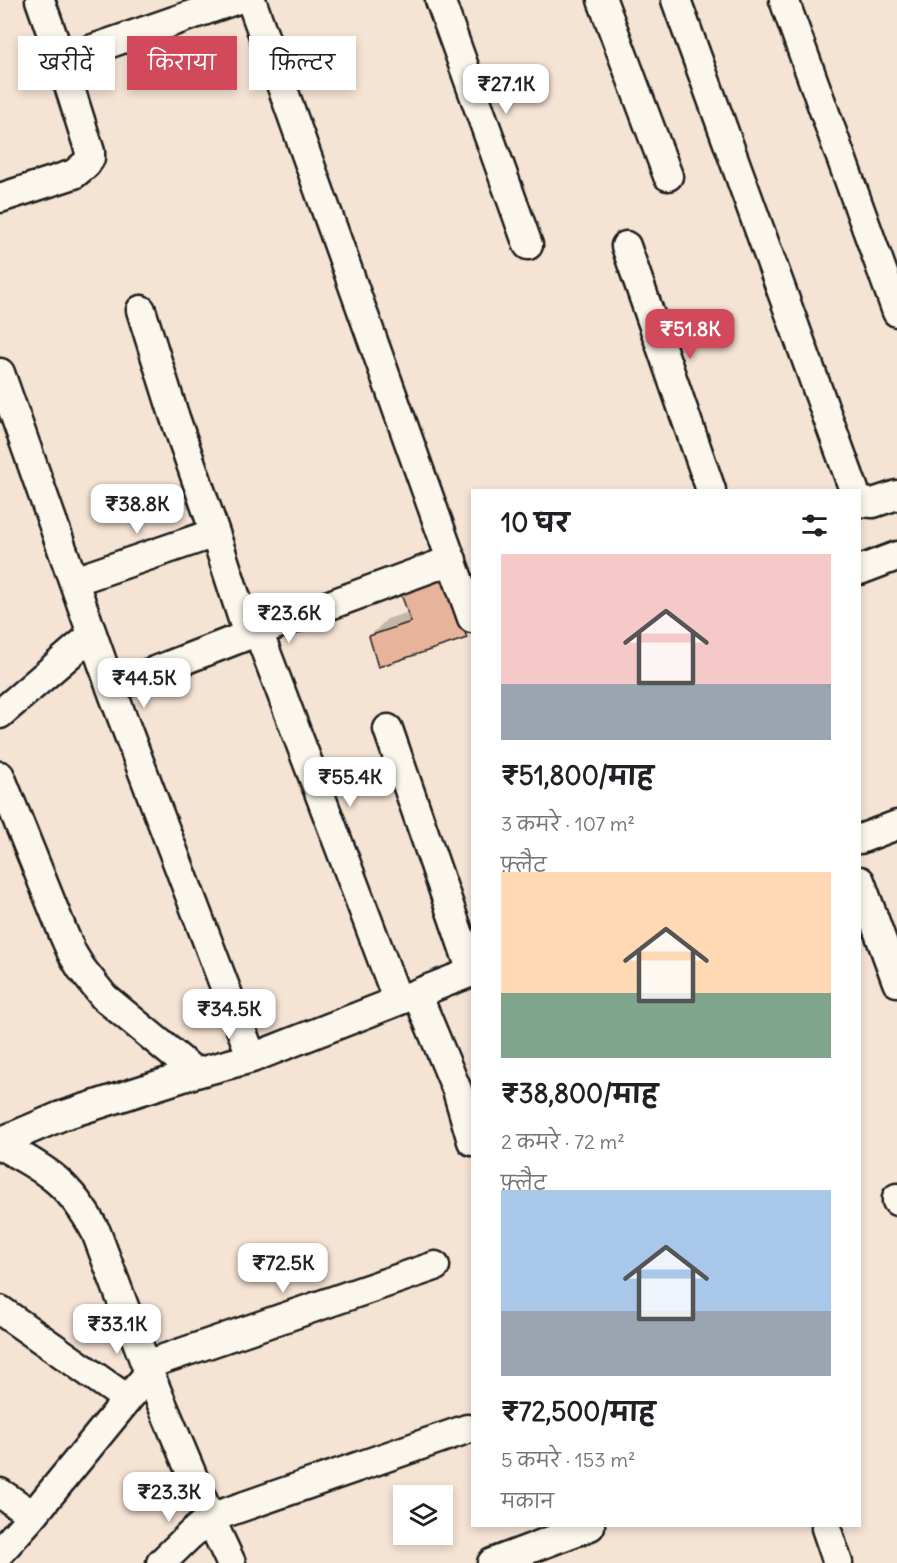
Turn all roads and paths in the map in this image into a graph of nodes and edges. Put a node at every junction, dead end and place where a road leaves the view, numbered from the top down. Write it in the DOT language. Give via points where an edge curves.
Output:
graph roads {
  1 [pos="40,0"];
  2 [pos="235,0"];
  3 [pos="251,0"];
  4 [pos="440,0"];
  5 [pos="602,0"];
  6 [pos="676,0"];
  7 [pos="784,0"];
  8 [pos="205,5"];
  9 [pos="53,36"];
  10 [pos="115,39"];
  11 [pos="70,90"];
  12 [pos="668,176"];
  13 [pos="0,198"];
  14 [pos="528,245"];
  15 [pos="626,246"];
  16 [pos="141,310"];
  17 [pos="897,312"];
  18 [pos="0,373"];
  19 [pos="711,489"];
  20 [pos="854,489"];
  21 [pos="897,495"];
  22 [pos="861,501"];
  23 [pos="215,533"];
  24 [pos="897,556"];
  25 [pos="452,560"];
  26 [pos="861,570"];
  27 [pos="74,581"];
  28 [pos="471,615"];
  29 [pos="253,633"];
  30 [pos="92,635"];
  31 [pos="111,688"];
  32 [pos="0,714"];
  33 [pos="387,729"];
  34 [pos="0,776"];
  35 [pos="897,825"];
  36 [pos="861,839"];
  37 [pos="861,884"];
  38 [pos="471,969"];
  39 [pos="471,972"];
  40 [pos="897,982"];
  41 [pos="407,998"];
  42 [pos="252,1058"];
  43 [pos="196,1073"];
  44 [pos="471,1138"];
  45 [pos="0,1144"];
  46 [pos="435,1266"];
  47 [pos="0,1310"];
  48 [pos="148,1369"];
  49 [pos="127,1399"];
  50 [pos="466,1429"];
  51 [pos="0,1493"];
  52 [pos="33,1515"];
  53 [pos="210,1518"];
  54 [pos="587,1527"];
  55 [pos="826,1528"];
  56 [pos="0,1552"];
  57 [pos="161,1563"];
  58 [pos="231,1563"];
  59 [pos="492,1563"];
  60 [pos="838,1563"];
  1 -- 9 [label="street"];
  2 -- 8 [label="street"];
  3 -- 25 [label="street"];
  4 -- 14 [label="street"];
  5 -- 12 [label="street"];
  6 -- 20 [label="street"];
  7 -- 17 [label="street"];
  8 -- 10 [label="street"];
  11 -- 13 [label="street" via="90,158 74,174"];
  15 -- 19 [label="street"];
  16 -- 23 [label="street"];
  18 -- 27 [label="street"];
  21 -- 22 [label="street" via="873,503"];
  23 -- 27 [label="street"];
  23 -- 29 [label="street"];
  24 -- 26 [label="street"];
  25 -- 28 [label="street"];
  25 -- 29 [label="street"];
  27 -- 30 [label="street"];
  29 -- 31 [label="street"];
  29 -- 41 [label="street"];
  30 -- 31 [label="street"];
  30 -- 32 [label="street"];
  31 -- 42 [label="street"];
  33 -- 38 [label="street"];
  34 -- 43 [label="street" via="81,968 104,997"];
  35 -- 36 [label="street"];
  37 -- 40 [label="street"];
  39 -- 41 [label="street"];
  41 -- 42 [label="street"];
  41 -- 44 [label="street" via="456,1090"];
  42 -- 43 [label="street"];
  43 -- 45 [label="street" via="61,1116"];
  45 -- 48 [label="street" via="57,1180 86,1213"];
  46 -- 48 [label="street"];
  47 -- 49 [label="street"];
  48 -- 49 [label="street"];
  48 -- 53 [label="street"];
  49 -- 52 [label="street"];
  50 -- 53 [label="street"];
  51 -- 52 [label="street"];
  52 -- 56 [label="street"];
  53 -- 57 [label="street"];
  53 -- 58 [label="street"];
  54 -- 59 [label="street"];
  55 -- 60 [label="street"];
}
